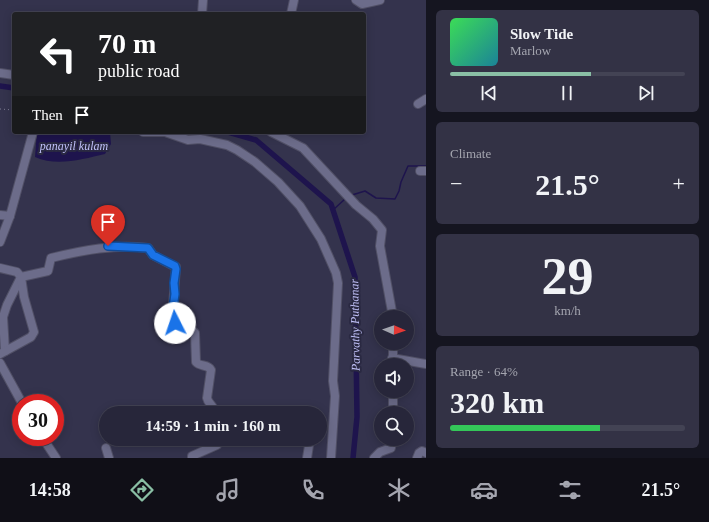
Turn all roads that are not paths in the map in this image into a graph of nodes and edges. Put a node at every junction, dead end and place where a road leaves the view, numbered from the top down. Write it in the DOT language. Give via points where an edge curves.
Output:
graph roads {
  1 [pos="203,0"];
  2 [pos="294,0"];
  3 [pos="356,0"];
  4 [pos="380,0"];
  5 [pos="202,12"];
  6 [pos="291,12"];
  7 [pos="0,73"];
  8 [pos="12,75"];
  9 [pos="426,99"];
  10 [pos="418,104"];
  11 [pos="33,134"];
  12 [pos="171,134"];
  13 [pos="275,134"];
  14 [pos="0,215"];
  15 [pos="10,216"];
  16 [pos="0,242"];
  17 [pos="0,268"];
  18 [pos="21,277"];
  19 [pos="392,310"];
  20 [pos="2,353"];
  21 [pos="0,363"];
  22 [pos="414,363"];
  23 [pos="426,364"];
  24 [pos="17,394"];
  25 [pos="213,406"];
  26 [pos="48,446"];
  27 [pos="215,446"];
  28 [pos="309,446"];
  29 [pos="390,446"];
  30 [pos="106,448"];
  31 [pos="426,453"];
  32 [pos="56,458"];
  33 [pos="109,458"];
  34 [pos="192,458"];
  35 [pos="307,458"];
  36 [pos="331,458"];
  37 [pos="374,458"];
  38 [pos="417,458"];
  1 -- 5 [label="street"];
  2 -- 6 [label="street"];
  3 -- 4 [label="street" via="362,4"];
  7 -- 8 [label="street"];
  9 -- 10 [label="street"];
  11 -- 15 [label="street"];
  12 -- 36 [label="street" via="188,140 200,139 227,145 255,162 300,206 322,239 336,273 338,289"];
  13 -- 19 [label="street" via="303,148 356,206 382,230 380,246"];
  14 -- 15 [label="street"];
  15 -- 16 [label="street"];
  17 -- 18 [label="street" via="17,272"];
  18 -- 20 [label="street" via="3,317"];
  18 -- 20 [label="street" via="34,332 31,337"];
  18 -- 25 [label="street" via="48,271 51,258 116,246 148,248 153,255 175,266 172,319 175,323 195,332 196,362 211,370 207,399"];
  21 -- 24 [label="street"];
  22 -- 23 [label="street"];
  26 -- 32 [label="street"];
  27 -- 34 [label="street" via="196,453"];
  28 -- 35 [label="street"];
  29 -- 37 [label="street"];
  30 -- 33 [label="street"];
  31 -- 38 [label="street" via="422,451"];
}
